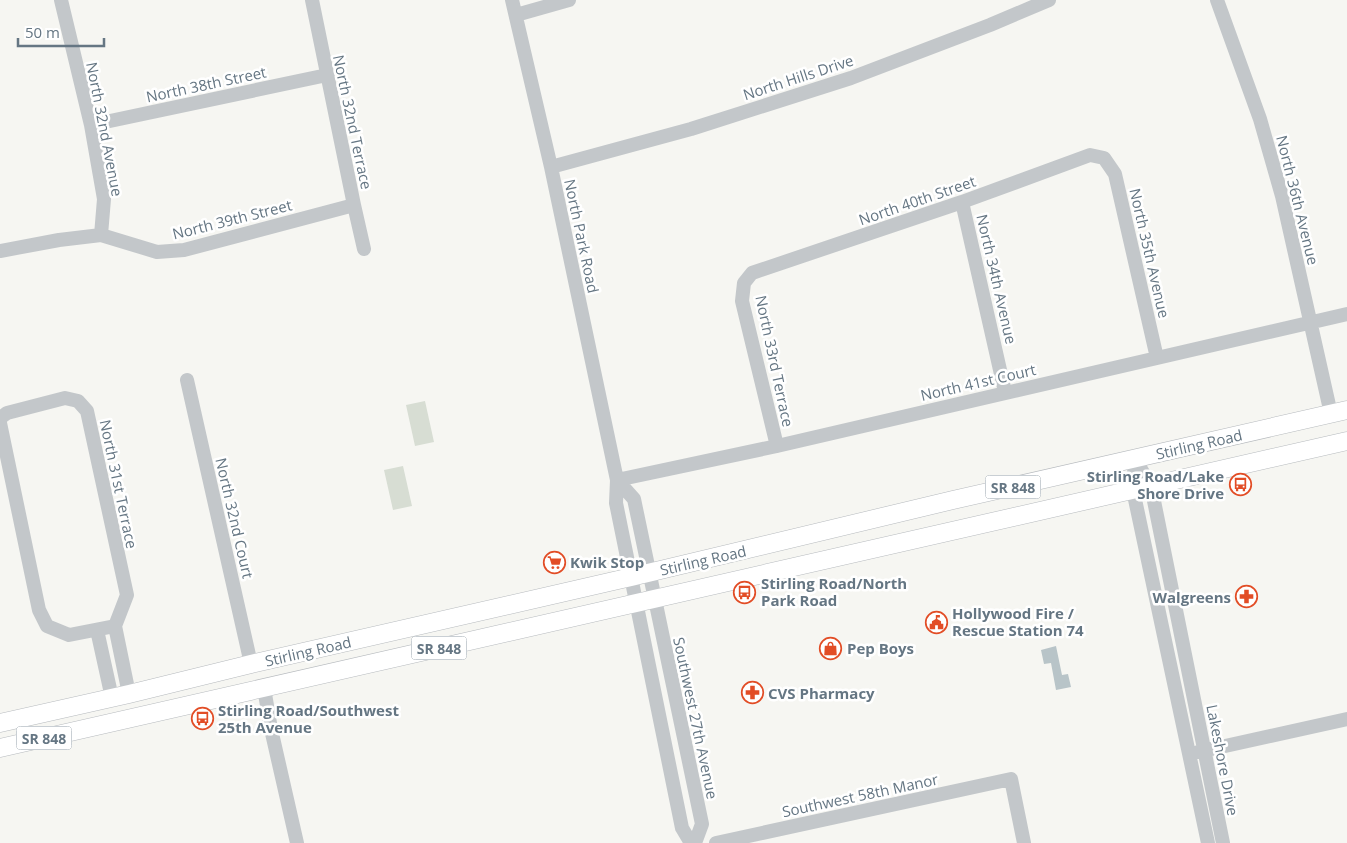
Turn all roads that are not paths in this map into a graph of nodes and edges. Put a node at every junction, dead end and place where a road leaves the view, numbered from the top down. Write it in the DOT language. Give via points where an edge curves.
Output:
graph roads {
  1 [pos="61,0"];
  2 [pos="312,0"];
  3 [pos="512,0"];
  4 [pos="568,0"];
  5 [pos="1050,0"];
  6 [pos="1217,0"];
  7 [pos="516,15"];
  8 [pos="327,75"];
  9 [pos="91,125"];
  10 [pos="1104,158"];
  11 [pos="550,167"];
  12 [pos="962,202"];
  13 [pos="354,205"];
  14 [pos="101,236"];
  15 [pos="364,249"];
  16 [pos="0,252"];
  17 [pos="744,284"];
  18 [pos="1347,314"];
  19 [pos="1310,322"];
  20 [pos="1158,358"];
  21 [pos="187,380"];
  22 [pos="1006,392"];
  23 [pos="1339,412"];
  24 [pos="0,418"];
  25 [pos="0,423"];
  26 [pos="1344,438"];
  27 [pos="777,446"];
  28 [pos="1135,459"];
  29 [pos="617,480"];
  30 [pos="1152,486"];
  31 [pos="1134,490"];
  32 [pos="650,572"];
  33 [pos="631,577"];
  34 [pos="655,599"];
  35 [pos="636,604"];
  36 [pos="115,626"];
  37 [pos="97,630"];
  38 [pos="297,654"];
  39 [pos="251,664"];
  40 [pos="1192,683"];
  41 [pos="1175,686"];
  42 [pos="264,688"];
  43 [pos="121,696"];
  44 [pos="223,697"];
  45 [pos="1347,719"];
  46 [pos="0,723"];
  47 [pos="664,743"];
  48 [pos="0,748"];
  49 [pos="1205,750"];
  50 [pos="1190,753"];
  51 [pos="688,760"];
  52 [pos="297,843"];
  53 [pos="690,843"];
  54 [pos="695,843"];
  55 [pos="716,843"];
  56 [pos="1024,843"];
  57 [pos="1208,843"];
  58 [pos="1223,843"];
  1 -- 9 [label="street, North 32nd Avenue"];
  2 -- 8 [label="street, North 32nd Terrace"];
  3 -- 7 [label="street, North Park Road"];
  4 -- 7 [label="street"];
  5 -- 11 [label="street, North Hills Drive" via="851,78 691,129"];
  6 -- 19 [label="street, North 36th Avenue" via="1260,119 1282,196"];
  7 -- 11 [label="street, North Park Road"];
  8 -- 9 [label="street, North 38th Street"];
  8 -- 13 [label="street, North 32nd Terrace"];
  9 -- 14 [label="street, North 32nd Avenue" via="104,199"];
  10 -- 12 [label="street, North 40th Street" via="1090,155"];
  10 -- 20 [label="street, North 35th Avenue" via="1114,174"];
  11 -- 29 [label="street, North Park Road"];
  12 -- 17 [label="street, North 40th Street" via="752,273"];
  12 -- 22 [label="street, North 34th Avenue"];
  13 -- 14 [label="street, North 39th Street" via="184,250 157,252"];
  13 -- 15 [label="street, North 32nd Terrace"];
  14 -- 16 [label="street, North 39th Street" via="59,240"];
  17 -- 27 [label="street, North 33rd Terrace" via="742,301"];
  18 -- 19 [label="street, North 41st Court"];
  19 -- 20 [label="street, North 41st Court"];
  19 -- 23 [label="street, North 36th Avenue"];
  20 -- 22 [label="street, North 41st Court"];
  21 -- 39 [label="street, North 32nd Court"];
  22 -- 27 [label="street, North 41st Court"];
  23 -- 28 [label="main road, Stirling Road / SR 848"];
  24 -- 36 [label="street, North 31st Terrace" via="7,413 66,398 78,400 87,411 127,595"];
  25 -- 37 [label="street" via="39,610 47,626 68,635"];
  26 -- 30 [label="main road, Stirling Road / SR 848"];
  27 -- 29 [label="street, North 41st Court"];
  28 -- 30 [label="street, Lakeshore Drive"];
  28 -- 31 [label="street, Lakeshore Drive"];
  28 -- 32 [label="main road, Stirling Road / SR 848"];
  29 -- 32 [label="street, North Park Road" via="634,499"];
  29 -- 33 [label="street, North Park Road" via="616,503"];
  30 -- 31 [label="main road, Stirling Road / SR 848"];
  30 -- 40 [label="street, Lakeshore Drive"];
  31 -- 34 [label="main road, Stirling Road / SR 848"];
  31 -- 41 [label="street, Lakeshore Drive"];
  32 -- 33 [label="main road, Stirling Road / SR 848"];
  32 -- 34 [label="street, North Park Road"];
  33 -- 35 [label="street, North Park Road"];
  33 -- 38 [label="main road, Stirling Road / SR 848"];
  34 -- 35 [label="main road, Stirling Road / SR 848"];
  34 -- 51 [label="street, Southwest 27th Avenue"];
  35 -- 42 [label="main road, Stirling Road / SR 848"];
  35 -- 47 [label="street"];
  36 -- 37 [label="street"];
  36 -- 43 [label="street"];
  37 -- 43 [label="street"];
  38 -- 39 [label="main road, Stirling Road / SR 848"];
  38 -- 42 [label="main road" via="268,680"];
  39 -- 43 [label="main road, Stirling Road / SR 848"];
  39 -- 44 [label="main road" via="240,684"];
  40 -- 41 [label="street"];
  40 -- 49 [label="street, Lakeshore Drive"];
  41 -- 50 [label="street, Lakeshore Drive"];
  42 -- 44 [label="main road, Stirling Road / SR 848"];
  42 -- 52 [label="street"];
  43 -- 46 [label="main road, Stirling Road / SR 848"];
  44 -- 48 [label="main road, Stirling Road / SR 848"];
  45 -- 49 [label="street"];
  47 -- 51 [label="street" via="680,759"];
  47 -- 53 [label="street" via="682,828"];
  49 -- 50 [label="street"];
  49 -- 58 [label="street, Lakeshore Drive"];
  50 -- 57 [label="street, Lakeshore Drive"];
  51 -- 54 [label="street, Southwest 27th Avenue" via="702,824"];
  55 -- 56 [label="street, Southwest 58th Manor" via="1011,779"];
}
